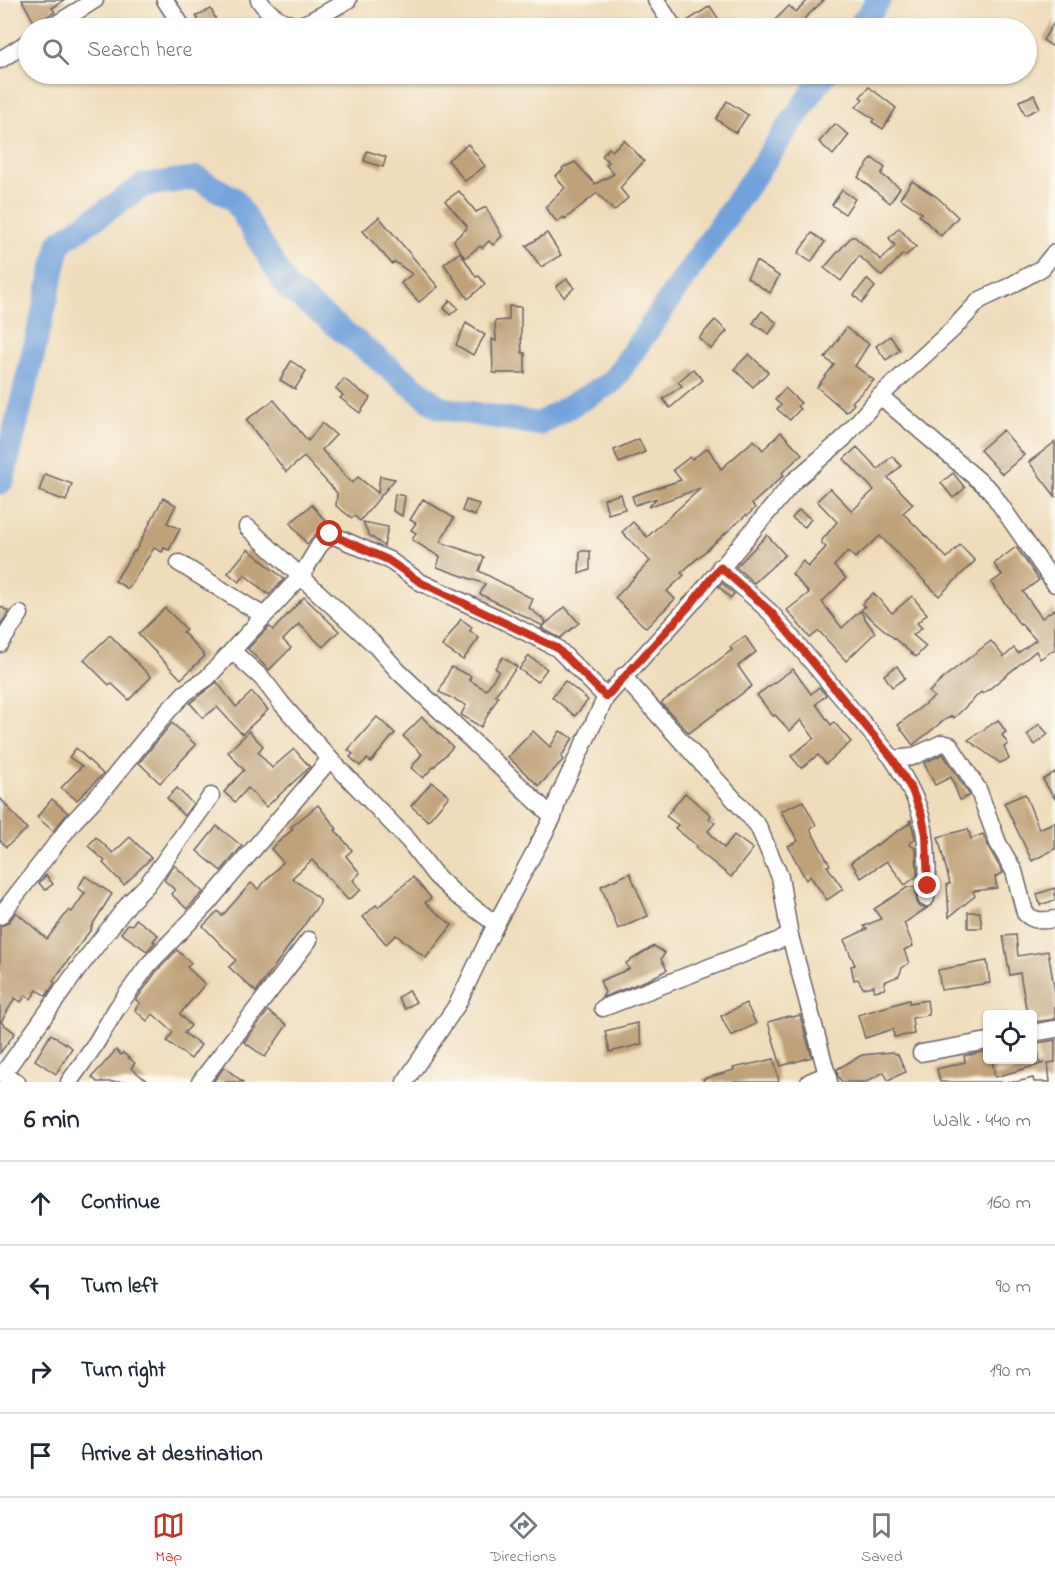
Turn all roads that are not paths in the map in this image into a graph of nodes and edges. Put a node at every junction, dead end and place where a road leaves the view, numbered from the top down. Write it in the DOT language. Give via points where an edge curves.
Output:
graph roads {
  1 [pos="95,0"];
  2 [pos="165,0"];
  3 [pos="259,0"];
  4 [pos="348,0"];
  5 [pos="656,0"];
  6 [pos="66,18"];
  7 [pos="177,18"];
  8 [pos="277,18"];
  9 [pos="315,18"];
  10 [pos="668,18"];
  11 [pos="18,48"];
  12 [pos="0,60"];
  13 [pos="1055,252"];
  14 [pos="880,396"];
  15 [pos="247,527"];
  16 [pos="179,562"];
  17 [pos="720,567"];
  18 [pos="301,576"];
  19 [pos="1055,584"];
  20 [pos="20,614"];
  21 [pos="264,616"];
  22 [pos="0,644"];
  23 [pos="232,651"];
  24 [pos="623,676"];
  25 [pos="606,697"];
  26 [pos="330,759"];
  27 [pos="893,759"];
  28 [pos="211,796"];
  29 [pos="553,817"];
  30 [pos="926,898"];
  31 [pos="0,916"];
  32 [pos="1055,919"];
  33 [pos="496,924"];
  34 [pos="790,936"];
  35 [pos="309,939"];
  36 [pos="603,1008"];
  37 [pos="1055,1029"];
  38 [pos="1037,1032"];
  39 [pos="983,1042"];
  40 [pos="921,1053"];
  41 [pos="6,1076"];
  42 [pos="829,1078"];
  43 [pos="69,1082"];
  44 [pos="200,1082"];
  45 [pos="405,1082"];
  46 [pos="809,1082"];
  1 -- 6 [label="street"];
  2 -- 7 [label="street"];
  3 -- 8 [label="street"];
  4 -- 9 [label="street"];
  5 -- 10 [label="street"];
  11 -- 12 [label="street"];
  13 -- 14 [label="street" via="1042,268 980,300"];
  14 -- 17 [label="street" via="843,439 794,481"];
  14 -- 19 [label="street" via="990,490"];
  15 -- 18 [label="street"];
  16 -- 21 [label="street"];
  17 -- 24 [label="street" via="692,603"];
  17 -- 27 [label="street" via="771,612"];
  18 -- 21 [label="street"];
  18 -- 25 [label="street" via="330,534 557,648"];
  18 -- 29 [label="street"];
  20 -- 22 [label="street"];
  21 -- 23 [label="street"];
  23 -- 26 [label="street" via="262,678"];
  23 -- 31 [label="street" via="168,711"];
  24 -- 25 [label="street"];
  24 -- 34 [label="street" via="758,826 780,877"];
  25 -- 29 [label="street"];
  26 -- 33 [label="street" via="409,841 435,875"];
  26 -- 43 [label="street" via="206,904 148,965"];
  27 -- 30 [label="street" via="922,816 926,835"];
  27 -- 32 [label="street" via="912,757 942,743 950,745 978,789 998,843 1014,871 1025,913 1036,920"];
  28 -- 41 [label="street" via="147,885 78,969"];
  29 -- 33 [label="street"];
  33 -- 45 [label="street" via="457,1005"];
  34 -- 36 [label="street"];
  34 -- 42 [label="street"];
  35 -- 44 [label="street"];
  37 -- 38 [label="street"];
  39 -- 40 [label="street"];
  42 -- 46 [label="street"];
}
